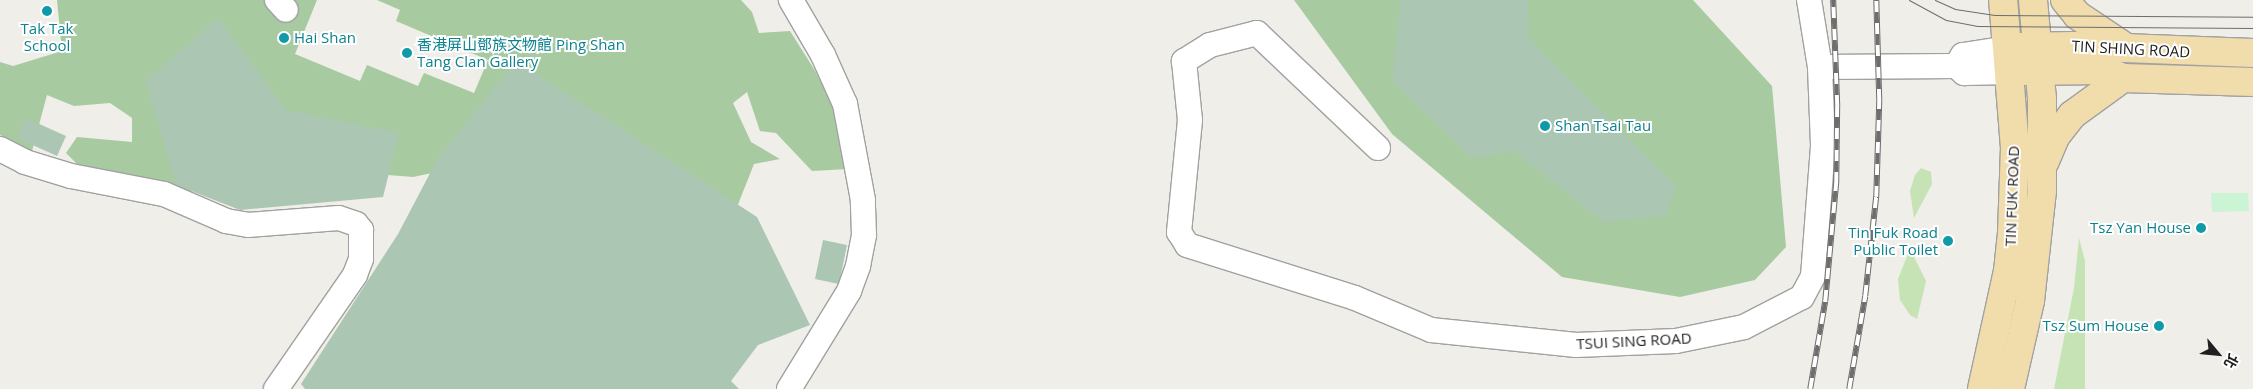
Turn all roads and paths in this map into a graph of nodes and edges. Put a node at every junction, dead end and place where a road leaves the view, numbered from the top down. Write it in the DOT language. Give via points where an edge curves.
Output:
graph roads {
  1 [pos="790,0"];
  2 [pos="1809,0"];
  3 [pos="2003,0"];
  4 [pos="2033,0"];
  5 [pos="2065,0"];
  6 [pos="2133,51"];
  7 [pos="2252,53"];
  8 [pos="2039,58"];
  9 [pos="2010,60"];
  10 [pos="1820,67"];
  11 [pos="2124,78"];
  12 [pos="2253,82"];
  13 [pos="1378,148"];
  14 [pos="0,149"];
  15 [pos="2042,170"];
  16 [pos="276,389"];
  17 [pos="789,389"];
  18 [pos="1982,389"];
  19 [pos="2010,389"];
  1 -- 17 [label="street" via="823,55 846,104 862,200 864,234 849,291"];
  2 -- 10 [label="street, TSUI SING ROAD"];
  3 -- 9 [label="main road, TIN FUK ROAD"];
  4 -- 8 [label="main road, TIN FUK ROAD"];
  5 -- 6 [label="main road" via="2077,15 2099,32"];
  6 -- 7 [label="main road, TIN SHING ROAD"];
  6 -- 8 [label="main road, TIN SHING ROAD"];
  8 -- 9 [label="main road, TIN SHING ROAD"];
  8 -- 11 [label="main road, TIN SHING ROAD" via="2104,70"];
  8 -- 15 [label="main road, TIN FUK ROAD"];
  9 -- 10 [label="street" via="1963,55 1956,66"];
  9 -- 18 [label="main road, TIN FUK ROAD" via="2015,148 2012,233 2004,289"];
  10 -- 13 [label="street, TSUI SING ROAD" via="1823,145 1810,287 1802,297 1781,310 1714,336 1676,341 1576,345 1431,330 1356,298 1187,245 1179,232 1190,120 1184,62 1210,45 1257,33"];
  11 -- 12 [label="main road, TIN SHING ROAD"];
  11 -- 15 [label="main road" via="2084,104 2063,125"];
  14 -- 16 [label="street" via="25,162 71,176 164,194 226,221 248,225 339,218 356,224 361,230 361,260 355,274"];
  15 -- 19 [label="main road, TIN FUK ROAD" via="2030,301"];
}
